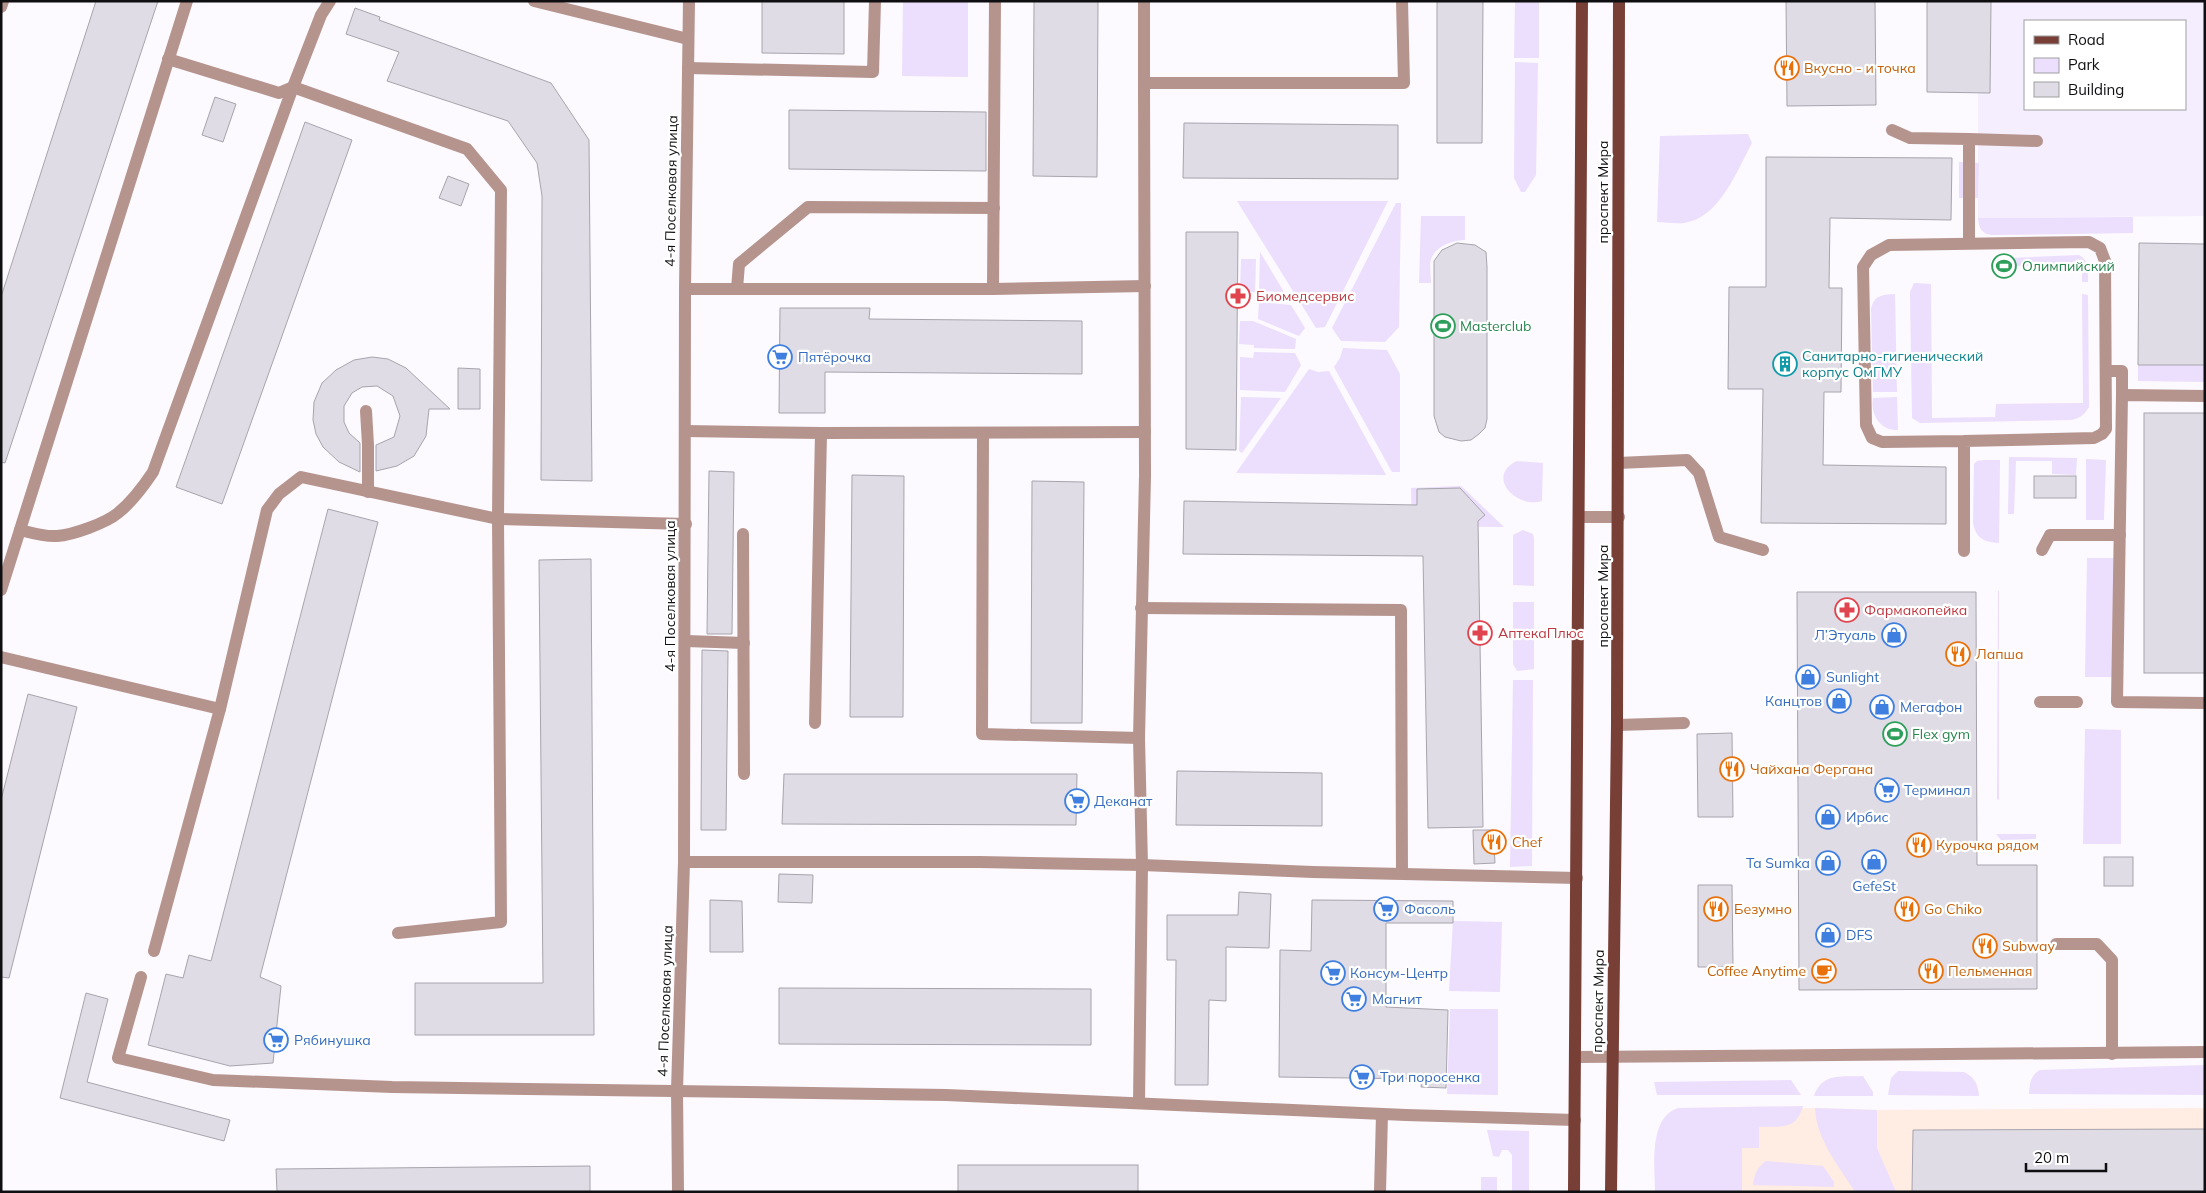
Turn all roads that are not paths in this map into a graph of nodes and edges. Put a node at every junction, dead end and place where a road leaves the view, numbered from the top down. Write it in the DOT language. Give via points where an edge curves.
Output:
graph roads {
  1 [pos="3,1"];
  2 [pos="187,1"];
  3 [pos="330,1"];
  4 [pos="534,1"];
  5 [pos="689,1"];
  6 [pos="875,1"];
  7 [pos="996,1"];
  8 [pos="1144,1"];
  9 [pos="1402,1"];
  10 [pos="1582,1"];
  11 [pos="1619,1"];
  12 [pos="1,7"];
  13 [pos="688,39"];
  14 [pos="168,59"];
  15 [pos="688,68"];
  16 [pos="1144,83"];
  17 [pos="293,87"];
  18 [pos="1892,130"];
  19 [pos="1969,139"];
  20 [pos="2037,140"];
  21 [pos="994,208"];
  22 [pos="1969,242"];
  23 [pos="1145,286"];
  24 [pos="685,289"];
  25 [pos="736,289"];
  26 [pos="993,289"];
  27 [pos="2106,371"];
  28 [pos="2122,395"];
  29 [pos="2205,396"];
  30 [pos="366,411"];
  31 [pos="685,431"];
  32 [pos="983,432"];
  33 [pos="1145,432"];
  34 [pos="820,433"];
  35 [pos="1964,441"];
  36 [pos="1618,462"];
  37 [pos="368,492"];
  38 [pos="1579,517"];
  39 [pos="1619,517"];
  40 [pos="498,519"];
  41 [pos="686,524"];
  42 [pos="20,530"];
  43 [pos="743,534"];
  44 [pos="2120,535"];
  45 [pos="1763,550"];
  46 [pos="2042,550"];
  47 [pos="1964,551"];
  48 [pos="1,590"];
  49 [pos="1141,608"];
  50 [pos="686,641"];
  51 [pos="744,643"];
  52 [pos="1,658"];
  53 [pos="2040,702"];
  54 [pos="2077,702"];
  55 [pos="2205,703"];
  56 [pos="220,709"];
  57 [pos="815,723"];
  58 [pos="1684,723"];
  59 [pos="1618,725"];
  60 [pos="1139,738"];
  61 [pos="744,774"];
  62 [pos="684,862"];
  63 [pos="1142,865"];
  64 [pos="1402,874"];
  65 [pos="1578,878"];
  66 [pos="398,933"];
  67 [pos="2056,944"];
  68 [pos="154,951"];
  69 [pos="141,977"];
  70 [pos="2205,1052"];
  71 [pos="2112,1054"];
  72 [pos="1612,1056"];
  73 [pos="1576,1057"];
  74 [pos="677,1090"];
  75 [pos="1139,1103"];
  76 [pos="1382,1114"];
  77 [pos="1575,1120"];
  78 [pos="678,1192"];
  79 [pos="1380,1192"];
  80 [pos="1574,1192"];
  81 [pos="1610,1192"];
  1 -- 12 [label="street"];
  2 -- 14 [label="street"];
  3 -- 17 [label="street" via="321,15"];
  4 -- 13 [label="street"];
  5 -- 13 [label="street, 4-я Поселковая улица"];
  6 -- 15 [label="street" via="873,72"];
  7 -- 21 [label="street"];
  8 -- 16 [label="street"];
  9 -- 16 [label="street" via="1404,83"];
  10 -- 38 [label="main road, проспект Мира"];
  11 -- 36 [label="main road, проспект Мира"];
  13 -- 15 [label="street, 4-я Поселковая улица"];
  14 -- 17 [label="street" via="279,93"];
  14 -- 42 [label="street"];
  15 -- 24 [label="street, 4-я Поселковая улица"];
  16 -- 23 [label="street"];
  17 -- 40 [label="street" via="466,149 501,190"];
  17 -- 42 [label="street" via="153,472 137,496 117,515 86,529 58,536"];
  18 -- 19 [label="street" via="1910,138"];
  19 -- 20 [label="street"];
  19 -- 22 [label="street"];
  21 -- 25 [label="street" via="808,207 739,264"];
  21 -- 26 [label="street"];
  22 -- 27 [label="street" via="2089,242 2100,248 2105,261"];
  22 -- 35 [label="street" via="1889,244 1872,255 1863,267 1866,424 1872,438 1882,442"];
  23 -- 26 [label="street"];
  23 -- 33 [label="street"];
  24 -- 25 [label="street"];
  24 -- 31 [label="street, 4-я Поселковая улица"];
  25 -- 26 [label="street"];
  27 -- 28 [label="street" via="2122,371"];
  27 -- 35 [label="street" via="2106,429 2094,438"];
  28 -- 29 [label="street"];
  28 -- 44 [label="street"];
  30 -- 37 [label="street"];
  31 -- 34 [label="street"];
  31 -- 41 [label="street, 4-я Поселковая улица"];
  32 -- 33 [label="street"];
  32 -- 34 [label="street"];
  32 -- 60 [label="street" via="982,734"];
  33 -- 49 [label="street"];
  34 -- 57 [label="street"];
  35 -- 47 [label="street"];
  36 -- 39 [label="main road, проспект Мира"];
  36 -- 45 [label="street" via="1687,460 1699,473 1719,537"];
  37 -- 40 [label="street"];
  37 -- 56 [label="street" via="301,478 279,494 267,510"];
  38 -- 39 [label="street"];
  38 -- 65 [label="main road, проспект Мира"];
  39 -- 59 [label="main road, проспект Мира"];
  40 -- 41 [label="street"];
  40 -- 66 [label="street" via="500,922"];
  41 -- 50 [label="street, 4-я Поселковая улица"];
  42 -- 48 [label="street"];
  43 -- 51 [label="street"];
  44 -- 46 [label="street" via="2050,535"];
  44 -- 55 [label="street" via="2117,702"];
  49 -- 60 [label="street"];
  49 -- 64 [label="street" via="1401,610"];
  50 -- 51 [label="street"];
  50 -- 62 [label="street, 4-я Поселковая улица"];
  51 -- 61 [label="street"];
  52 -- 56 [label="street"];
  53 -- 54 [label="street"];
  56 -- 68 [label="street"];
  58 -- 59 [label="street"];
  59 -- 72 [label="main road, проспект Мира"];
  60 -- 63 [label="street"];
  62 -- 63 [label="street"];
  62 -- 74 [label="street, 4-я Поселковая улица"];
  63 -- 64 [label="street"];
  63 -- 75 [label="street"];
  64 -- 65 [label="street"];
  65 -- 73 [label="main road, проспект Мира"];
  67 -- 71 [label="street" via="2097,944 2112,960"];
  69 -- 74 [label="street" via="118,1058 213,1080"];
  70 -- 71 [label="street"];
  71 -- 72 [label="street"];
  72 -- 73 [label="street"];
  72 -- 81 [label="main road, проспект Мира"];
  73 -- 77 [label="main road, проспект Мира"];
  74 -- 75 [label="street" via="946,1095"];
  74 -- 78 [label="street, 4-я Поселковая улица"];
  75 -- 76 [label="street"];
  76 -- 77 [label="street"];
  76 -- 79 [label="street"];
  77 -- 80 [label="main road, проспект Мира"];
}
